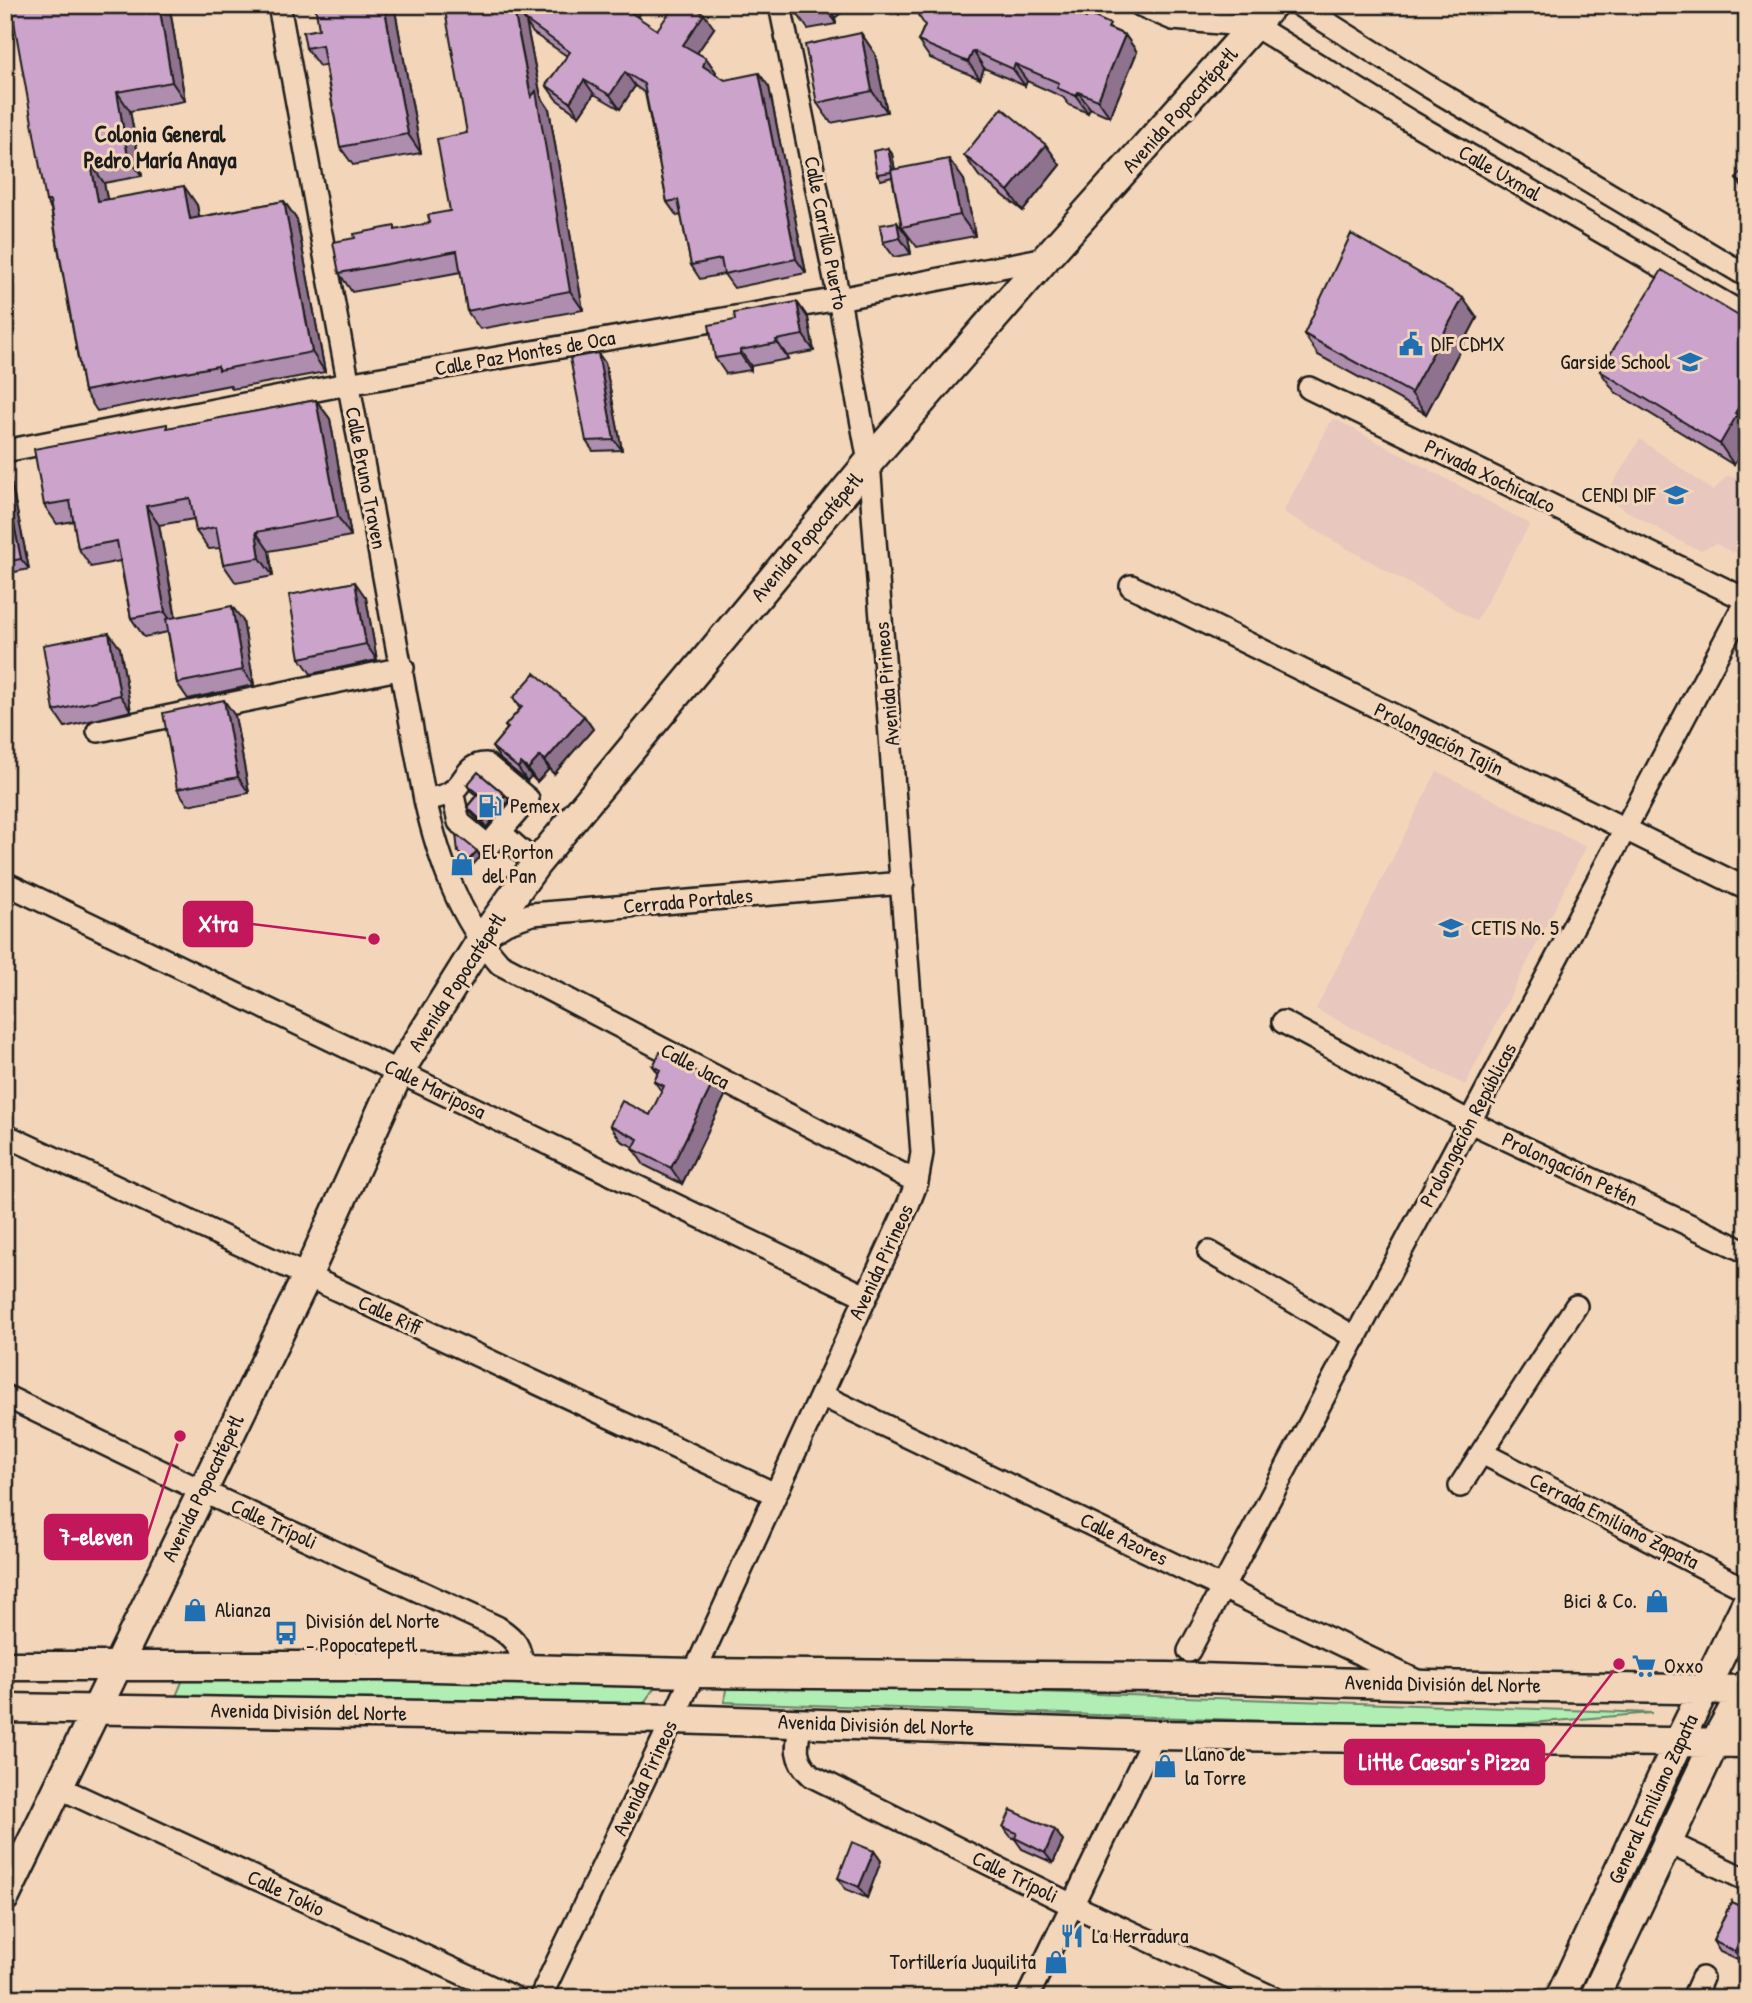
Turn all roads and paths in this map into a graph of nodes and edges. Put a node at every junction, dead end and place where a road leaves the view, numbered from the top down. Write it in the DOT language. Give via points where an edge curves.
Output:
graph roads {
  1 [pos="279,5"];
  2 [pos="780,5"];
  3 [pos="1140,5"];
  4 [pos="1299,5"];
  5 [pos="1263,16"];
  6 [pos="1428,86"];
  7 [pos="1408,120"];
  8 [pos="1046,258"];
  9 [pos="1747,276"];
  10 [pos="839,299"];
  11 [pos="1747,316"];
  12 [pos="347,384"];
  13 [pos="1309,388"];
  14 [pos="5,451"];
  15 [pos="869,462"];
  16 [pos="1131,586"];
  17 [pos="1747,600"];
  18 [pos="403,668"];
  19 [pos="97,731"];
  20 [pos="466,779"];
  21 [pos="425,800"];
  22 [pos="473,809"];
  23 [pos="1625,831"];
  24 [pos="500,832"];
  25 [pos="536,864"];
  26 [pos="5,883"];
  27 [pos="903,883"];
  28 [pos="1747,889"];
  29 [pos="480,942"];
  30 [pos="1283,1022"];
  31 [pos="399,1072"];
  32 [pos="1470,1122"];
  33 [pos="5,1135"];
  34 [pos="917,1182"];
  35 [pos="1209,1252"];
  36 [pos="1747,1252"];
  37 [pos="307,1276"];
  38 [pos="865,1296"];
  39 [pos="1576,1306"];
  40 [pos="1356,1338"];
  41 [pos="821,1395"];
  42 [pos="5,1396"];
  43 [pos="1482,1453"];
  44 [pos="1460,1486"];
  45 [pos="202,1491"];
  46 [pos="775,1494"];
  47 [pos="1222,1586"];
  48 [pos="1747,1590"];
  49 [pos="1747,1602"];
  50 [pos="1189,1651"];
  51 [pos="117,1665"];
  52 [pos="14,1666"];
  53 [pos="523,1669"];
  54 [pos="694,1672"];
  55 [pos="1426,1685"];
  56 [pos="1706,1688"];
  57 [pos="1746,1688"];
  58 [pos="5,1697"];
  59 [pos="5,1708"];
  60 [pos="96,1710"];
  61 [pos="673,1719"];
  62 [pos="801,1723"];
  63 [pos="1155,1735"];
  64 [pos="1715,1742"];
  65 [pos="1678,1743"];
  66 [pos="1747,1743"];
  67 [pos="58,1787"];
  68 [pos="1667,1842"];
  69 [pos="1747,1880"];
  70 [pos="5,1897"];
  71 [pos="1072,1905"];
  72 [pos="1703,1978"];
  73 [pos="515,1998"];
  74 [pos="540,1998"];
  75 [pos="1027,1998"];
  76 [pos="1274,1998"];
  77 [pos="1560,1998"];
  78 [pos="1594,1998"];
  79 [pos="1693,1998"];
  1 -- 12 [label="street, Calle Bruno Traven"];
  2 -- 10 [label="street, Calle Carrillo Puerto"];
  3 -- 5 [label="street" via="1172,19"];
  4 -- 6 [label="street, Calle Uxmal"];
  5 -- 7 [label="street, Calle Uxmal"];
  5 -- 8 [label="main road, Avenida Popocatépetl"];
  6 -- 7 [label="street"];
  6 -- 9 [label="street, Calle Uxmal"];
  7 -- 11 [label="street, Calle Uxmal"];
  8 -- 10 [label="street, Calle Paz Montes de Oca"];
  8 -- 15 [label="main road, Avenida Popocatépetl"];
  10 -- 12 [label="street, Calle Paz Montes de Oca"];
  10 -- 15 [label="street, Calle Carrillo Puerto"];
  12 -- 14 [label="street, Calle Paz Montes de Oca"];
  12 -- 18 [label="street, Calle Bruno Traven"];
  13 -- 17 [label="street, Privada Xochicalco"];
  15 -- 25 [label="main road, Avenida Popocatépetl"];
  15 -- 27 [label="street, Avenida Pirineos"];
  16 -- 23 [label="street, Prolongación Tajín"];
  17 -- 23 [label="street, Prolongación Repúblicas"];
  18 -- 19 [label="street"];
  18 -- 21 [label="street, Calle Bruno Traven"];
  20 -- 21 [label="street"];
  20 -- 22 [label="street"];
  20 -- 24 [label="street" via="459,822 488,846"];
  20 -- 24 [label="street" via="477,764 486,764 527,799"];
  21 -- 29 [label="street, Calle Bruno Traven" via="447,874"];
  23 -- 28 [label="street, Prolongación Tajín"];
  23 -- 32 [label="street, Prolongación Repúblicas"];
  24 -- 25 [label="street"];
  25 -- 29 [label="main road, Avenida Popocatépetl"];
  26 -- 31 [label="street, Calle Mariposa"];
  27 -- 29 [label="street, Cerrada Portales" via="532,914 506,923"];
  27 -- 34 [label="street, Avenida Pirineos" via="922,1153"];
  29 -- 31 [label="main road, Avenida Popocatépetl"];
  29 -- 34 [label="street, Calle Jaca" via="500,964"];
  30 -- 32 [label="street, Prolongación Petén"];
  31 -- 37 [label="main road, Avenida Popocatépetl"];
  31 -- 38 [label="street, Calle Mariposa"];
  32 -- 36 [label="street, Prolongación Petén"];
  32 -- 40 [label="street, Prolongación Repúblicas"];
  33 -- 37 [label="street, Calle Riff"];
  34 -- 38 [label="street, Avenida Pirineos"];
  35 -- 40 [label="street"];
  37 -- 45 [label="main road, Avenida Popocatépetl"];
  37 -- 46 [label="street, Calle Riff"];
  38 -- 41 [label="street, Avenida Pirineos"];
  39 -- 43 [label="street"];
  40 -- 47 [label="street, Prolongación Repúblicas"];
  41 -- 46 [label="street, Avenida Pirineos"];
  41 -- 47 [label="street, Calle Azores"];
  42 -- 45 [label="street, Calle Trípoli"];
  43 -- 44 [label="street"];
  43 -- 48 [label="street, Cerrada Emiliano Zapata"];
  45 -- 51 [label="main road, Avenida Popocatépetl"];
  45 -- 53 [label="street, Calle Trípoli" via="497,1627 512,1637"];
  46 -- 54 [label="street, Avenida Pirineos"];
  47 -- 50 [label="street, Prolongación Repúblicas"];
  47 -- 55 [label="street, Calle Azores"];
  49 -- 56 [label="main road, General Emiliano Zapata"];
  51 -- 52 [label="main road, Avenida División del Norte"];
  51 -- 53 [label="main road, Avenida División del Norte"];
  51 -- 60 [label="main road, Avenida Popocatépetl"];
  52 -- 58 [label="main road" via="38,1678 39,1688 32,1696"];
  53 -- 54 [label="main road, Avenida División del Norte"];
  54 -- 55 [label="main road, Avenida División del Norte"];
  54 -- 61 [label="street, Avenida Pirineos"];
  55 -- 56 [label="main road, Avenida División del Norte"];
  56 -- 57 [label="main road, Avenida División del Norte"];
  56 -- 65 [label="main road, General Emiliano Zapata"];
  57 -- 64 [label="main road, General Emiliano Zapata"];
  59 -- 60 [label="main road, Avenida División del Norte"];
  60 -- 61 [label="main road, Avenida División del Norte"];
  60 -- 67 [label="main road, Avenida Popocatépetl"];
  61 -- 62 [label="main road, Avenida División del Norte"];
  61 -- 74 [label="street, Avenida Pirineos"];
  62 -- 63 [label="main road, Avenida División del Norte"];
  62 -- 71 [label="street, Calle Trípoli" via="798,1756 812,1776"];
  63 -- 65 [label="main road, Avenida División del Norte"];
  63 -- 71 [label="street"];
  64 -- 65 [label="main road, Avenida División del Norte"];
  64 -- 66 [label="main road, Avenida División del Norte"];
  64 -- 68 [label="main road, General Emiliano Zapata"];
  65 -- 77 [label="main road, General Emiliano Zapata"];
  67 -- 70 [label="main road, Avenida Popocatépetl"];
  67 -- 73 [label="street, Calle Tokio"];
  68 -- 69 [label="street"];
  68 -- 78 [label="main road, General Emiliano Zapata"];
  71 -- 75 [label="street"];
  71 -- 76 [label="street, Calle Trípoli"];
  72 -- 79 [label="street"];
}
